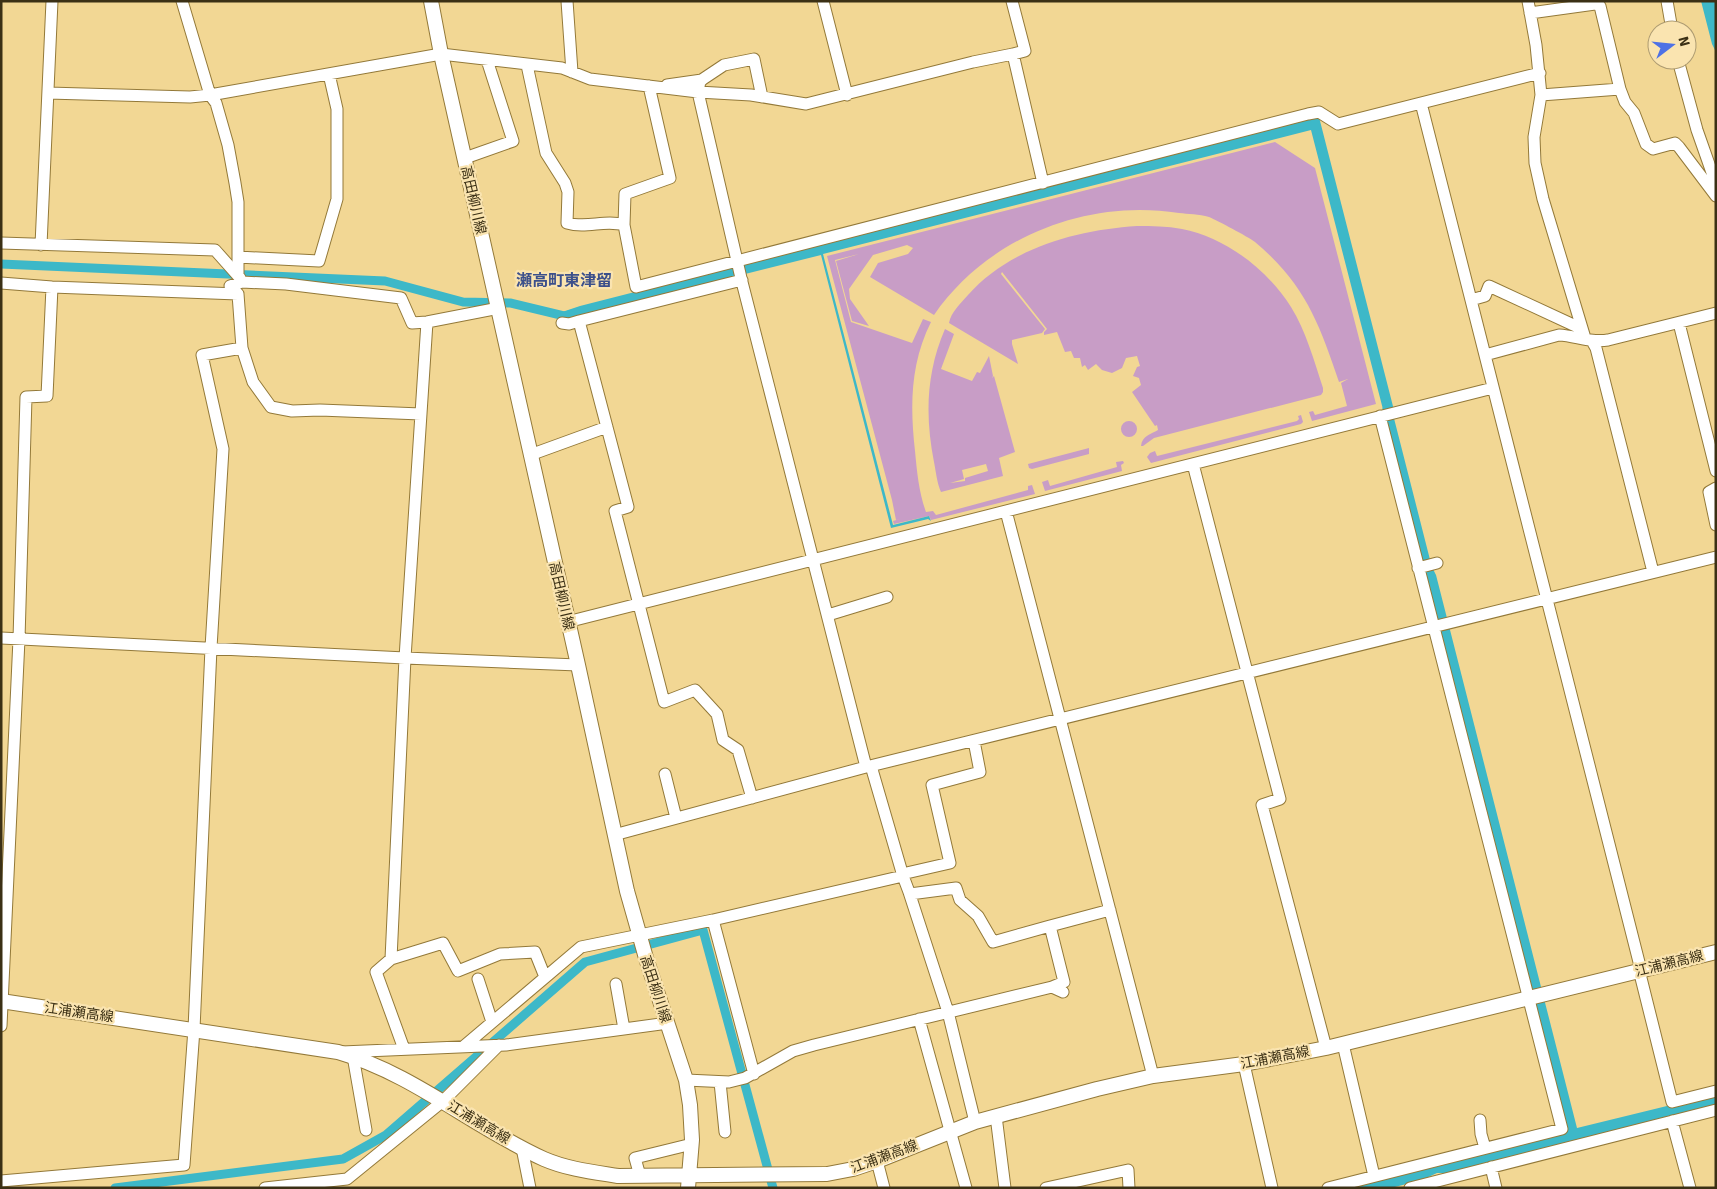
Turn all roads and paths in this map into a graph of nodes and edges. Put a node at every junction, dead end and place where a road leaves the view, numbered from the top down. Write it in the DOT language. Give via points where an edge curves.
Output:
graph roads {
  1 [pos="52,1"];
  2 [pos="182,1"];
  3 [pos="431,1"];
  4 [pos="567,1"];
  5 [pos="823,1"];
  6 [pos="1012,1"];
  7 [pos="1666,1"];
  8 [pos="1529,7"];
  9 [pos="1670,20"];
  10 [pos="441,54"];
  11 [pos="1009,55"];
  12 [pos="486,60"];
  13 [pos="527,65"];
  14 [pos="1681,70"];
  15 [pos="1540,73"];
  16 [pos="329,74"];
  17 [pos="581,76"];
  18 [pos="702,80"];
  19 [pos="652,87"];
  20 [pos="1620,89"];
  21 [pos="698,92"];
  22 [pos="48,93"];
  23 [pos="210,95"];
  24 [pos="847,95"];
  25 [pos="1541,95"];
  26 [pos="762,97"];
  27 [pos="1421,103"];
  28 [pos="464,158"];
  29 [pos="1043,183"];
  30 [pos="1716,184"];
  31 [pos="1716,196"];
  32 [pos="624,225"];
  33 [pos="1,243"];
  34 [pos="40,245"];
  35 [pos="238,257"];
  36 [pos="737,261"];
  37 [pos="240,279"];
  38 [pos="741,279"];
  39 [pos="1,283"];
  40 [pos="52,287"];
  41 [pos="238,294"];
  42 [pos="1471,300"];
  43 [pos="498,308"];
  44 [pos="1716,313"];
  45 [pos="427,322"];
  46 [pos="579,322"];
  47 [pos="562,323"];
  48 [pos="1678,323"];
  49 [pos="1586,336"];
  50 [pos="242,348"];
  51 [pos="1485,355"];
  52 [pos="1493,388"];
  53 [pos="421,414"];
  54 [pos="1381,416"];
  55 [pos="607,427"];
  56 [pos="530,455"];
  57 [pos="1193,464"];
  58 [pos="1716,471"];
  59 [pos="1716,488"];
  60 [pos="1006,510"];
  61 [pos="1716,525"];
  62 [pos="1716,557"];
  63 [pos="813,559"];
  64 [pos="1653,572"];
  65 [pos="887,597"];
  66 [pos="1547,598"];
  67 [pos="638,604"];
  68 [pos="828,615"];
  69 [pos="567,622"];
  70 [pos="1435,626"];
  71 [pos="1,638"];
  72 [pos="19,639"];
  73 [pos="211,648"];
  74 [pos="405,658"];
  75 [pos="578,665"];
  76 [pos="1248,673"];
  77 [pos="1061,719"];
  78 [pos="974,741"];
  79 [pos="869,767"];
  80 [pos="664,774"];
  81 [pos="752,798"];
  82 [pos="676,818"];
  83 [pos="614,835"];
  84 [pos="902,875"];
  85 [pos="910,892"];
  86 [pos="1110,910"];
  87 [pos="713,920"];
  88 [pos="1050,926"];
  89 [pos="639,936"];
  90 [pos="1716,952"];
  91 [pos="391,959"];
  92 [pos="1640,970"];
  93 [pos="546,977"];
  94 [pos="478,979"];
  95 [pos="616,984"];
  96 [pos="1535,996"];
  97 [pos="2,1001"];
  98 [pos="948,1012"];
  99 [pos="919,1020"];
  100 [pos="492,1022"];
  101 [pos="662,1024"];
  102 [pos="1,1026"];
  103 [pos="194,1029"];
  104 [pos="624,1029"];
  105 [pos="1343,1044"];
  106 [pos="502,1045"];
  107 [pos="467,1047"];
  108 [pos="1326,1048"];
  109 [pos="404,1049"];
  110 [pos="338,1052"];
  111 [pos="353,1056"];
  112 [pos="1244,1064"];
  113 [pos="756,1073"];
  114 [pos="1153,1076"];
  115 [pos="686,1080"];
  116 [pos="724,1082"];
  117 [pos="1716,1091"];
  118 [pos="441,1100"];
  119 [pos="1716,1110"];
  120 [pos="996,1116"];
  121 [pos="1480,1120"];
  122 [pos="1672,1121"];
  123 [pos="975,1122"];
  124 [pos="366,1130"];
  125 [pos="950,1131"];
  126 [pos="726,1132"];
  127 [pos="692,1144"];
  128 [pos="522,1148"];
  129 [pos="1485,1148"];
  130 [pos="877,1161"];
  131 [pos="1491,1167"];
  132 [pos="1431,1172"];
  133 [pos="640,1176"];
  134 [pos="1374,1176"];
  135 [pos="688,1182"];
  136 [pos="3,1184"];
  137 [pos="329,1184"];
  138 [pos="265,1188"];
  139 [pos="530,1188"];
  140 [pos="884,1188"];
  141 [pos="966,1188"];
  142 [pos="1005,1188"];
  143 [pos="1046,1188"];
  144 [pos="1130,1188"];
  145 [pos="1272,1188"];
  146 [pos="1328,1188"];
  147 [pos="1410,1188"];
  148 [pos="1496,1188"];
  149 [pos="1690,1188"];
  1 -- 22 [label="street"];
  2 -- 23 [label="street"];
  3 -- 10 [label="main road, 高田柳川線"];
  4 -- 17 [label="street"];
  5 -- 24 [label="street"];
  6 -- 11 [label="street" via="1025,51"];
  7 -- 9 [label="street"];
  8 -- 15 [label="street"];
  8 -- 20 [label="street" via="1600,6"];
  10 -- 12 [label="street"];
  10 -- 16 [label="street"];
  10 -- 28 [label="main road, 高田柳川線"];
  11 -- 24 [label="street"];
  11 -- 29 [label="street" via="1013,54"];
  12 -- 13 [label="street"];
  12 -- 28 [label="street" via="514,141"];
  13 -- 17 [label="street" via="562,68"];
  13 -- 32 [label="street" via="546,153 568,192 566,222 579,226"];
  14 -- 30 [label="street"];
  15 -- 25 [label="street"];
  15 -- 27 [label="street"];
  16 -- 23 [label="street"];
  16 -- 35 [label="street" via="337,109 338,199 319,261"];
  17 -- 19 [label="street"];
  18 -- 19 [label="street"];
  18 -- 21 [label="street"];
  18 -- 26 [label="street" via="724,65 754,59"];
  19 -- 21 [label="street"];
  19 -- 32 [label="street" via="670,178 625,194"];
  20 -- 25 [label="street"];
  20 -- 31 [label="street" via="1646,144 1653,149 1675,144"];
  21 -- 26 [label="street"];
  21 -- 36 [label="street"];
  22 -- 23 [label="street" via="190,98"];
  22 -- 34 [label="street"];
  23 -- 35 [label="street" via="216,103 235,183"];
  24 -- 26 [label="street" via="806,104"];
  25 -- 49 [label="street" via="1534,137 1535,163"];
  27 -- 29 [label="street" via="1338,124 1319,112 1308,114"];
  27 -- 42 [label="street"];
  28 -- 43 [label="main road, 高田柳川線"];
  29 -- 36 [label="street"];
  32 -- 36 [label="street" via="636,287"];
  33 -- 34 [label="street"];
  34 -- 37 [label="street" via="215,250"];
  35 -- 37 [label="street"];
  36 -- 38 [label="street"];
  37 -- 41 [label="street" via="230,286"];
  37 -- 45 [label="street" via="401,298 412,324"];
  38 -- 46 [label="street"];
  38 -- 63 [label="street"];
  39 -- 40 [label="street"];
  40 -- 41 [label="street"];
  40 -- 72 [label="street" via="47,396 26,397"];
  41 -- 50 [label="street"];
  42 -- 49 [label="street" via="1485,296 1489,286"];
  42 -- 51 [label="street"];
  43 -- 45 [label="street"];
  43 -- 56 [label="main road, 高田柳川線"];
  44 -- 48 [label="street"];
  45 -- 53 [label="street"];
  46 -- 47 [label="street"];
  46 -- 55 [label="street"];
  48 -- 49 [label="street" via="1608,340"];
  48 -- 58 [label="street"];
  49 -- 51 [label="street" via="1559,336"];
  49 -- 64 [label="street" via="1596,348"];
  50 -- 53 [label="street" via="253,382 271,407 292,411"];
  50 -- 73 [label="street" via="202,355 224,449"];
  51 -- 52 [label="street"];
  52 -- 54 [label="street"];
  52 -- 66 [label="street"];
  53 -- 74 [label="street"];
  54 -- 57 [label="street"];
  54 -- 70 [label="street" via="1428,565"];
  55 -- 56 [label="street"];
  55 -- 67 [label="street" via="628,507 615,511"];
  56 -- 69 [label="main road, 高田柳川線"];
  57 -- 60 [label="street"];
  57 -- 76 [label="street"];
  59 -- 61 [label="street" via="1709,492"];
  60 -- 63 [label="street"];
  60 -- 77 [label="street"];
  62 -- 64 [label="street"];
  63 -- 67 [label="street"];
  63 -- 68 [label="street"];
  64 -- 66 [label="street"];
  65 -- 68 [label="street"];
  66 -- 70 [label="street"];
  66 -- 92 [label="street"];
  67 -- 69 [label="street"];
  67 -- 81 [label="street" via="664,702 695,690 716,714 723,740 738,750"];
  68 -- 79 [label="street"];
  69 -- 75 [label="main road, 高田柳川線"];
  70 -- 76 [label="street"];
  70 -- 96 [label="street"];
  71 -- 72 [label="street"];
  72 -- 73 [label="street"];
  72 -- 97 [label="street"];
  73 -- 74 [label="street"];
  73 -- 103 [label="street"];
  74 -- 75 [label="street"];
  74 -- 91 [label="street"];
  75 -- 83 [label="main road, 高田柳川線"];
  76 -- 77 [label="street"];
  76 -- 108 [label="street" via="1280,799 1262,805"];
  77 -- 78 [label="street"];
  77 -- 86 [label="street"];
  78 -- 79 [label="street"];
  78 -- 84 [label="street" via="980,772 932,786 950,863"];
  79 -- 81 [label="street"];
  79 -- 84 [label="street"];
  80 -- 82 [label="street"];
  81 -- 82 [label="street"];
  82 -- 83 [label="street"];
  83 -- 89 [label="main road, 高田柳川線"];
  84 -- 85 [label="street"];
  84 -- 87 [label="street"];
  85 -- 88 [label="street" via="956,888 960,900 978,916 993,942"];
  85 -- 98 [label="street"];
  86 -- 88 [label="street"];
  86 -- 114 [label="street"];
  87 -- 89 [label="street"];
  87 -- 113 [label="street"];
  88 -- 98 [label="street" via="1064,982 1058,990"];
  89 -- 93 [label="street" via="581,947"];
  89 -- 101 [label="main road, 高田柳川線"];
  90 -- 92 [label="main road, 江浦瀬高線"];
  91 -- 93 [label="street" via="443,943 458,971 500,954 535,952"];
  91 -- 109 [label="street" via="376,972"];
  92 -- 96 [label="main road, 江浦瀬高線"];
  92 -- 117 [label="street" via="1672,1102"];
  93 -- 100 [label="street"];
  94 -- 100 [label="street"];
  95 -- 104 [label="street"];
  96 -- 105 [label="main road, 江浦瀬高線"];
  96 -- 129 [label="street" via="1562,1128"];
  97 -- 102 [label="street"];
  97 -- 103 [label="main road, 江浦瀬高線"];
  98 -- 99 [label="street"];
  98 -- 123 [label="street"];
  99 -- 113 [label="street" via="792,1051"];
  99 -- 125 [label="street"];
  100 -- 107 [label="street"];
  101 -- 104 [label="street"];
  101 -- 115 [label="main road, 高田柳川線"];
  103 -- 110 [label="main road, 江浦瀬高線"];
  103 -- 136 [label="street" via="184,1165"];
  104 -- 106 [label="street"];
  105 -- 108 [label="main road, 江浦瀬高線"];
  105 -- 134 [label="street"];
  106 -- 107 [label="street"];
  106 -- 118 [label="street"];
  107 -- 109 [label="street"];
  108 -- 112 [label="main road, 江浦瀬高線"];
  109 -- 110 [label="street"];
  110 -- 111 [label="main road, 江浦瀬高線"];
  111 -- 118 [label="main road, 江浦瀬高線" via="417,1085"];
  111 -- 124 [label="street"];
  112 -- 114 [label="main road, 江浦瀬高線"];
  112 -- 145 [label="street"];
  113 -- 116 [label="street"];
  114 -- 120 [label="main road, 江浦瀬高線"];
  115 -- 116 [label="street"];
  115 -- 127 [label="main road, 高田柳川線"];
  116 -- 126 [label="street"];
  118 -- 128 [label="main road, 江浦瀬高線"];
  118 -- 137 [label="street" via="347,1179"];
  119 -- 122 [label="street"];
  120 -- 123 [label="main road, 江浦瀬高線"];
  120 -- 142 [label="street"];
  121 -- 129 [label="street"];
  122 -- 131 [label="street"];
  122 -- 149 [label="street"];
  123 -- 125 [label="main road, 江浦瀬高線"];
  125 -- 130 [label="main road, 江浦瀬高線"];
  125 -- 141 [label="street"];
  127 -- 133 [label="street" via="635,1158"];
  127 -- 135 [label="main road, 高田柳川線"];
  128 -- 133 [label="main road, 江浦瀬高線" via="572,1168 618,1176"];
  128 -- 139 [label="street"];
  129 -- 132 [label="street"];
  130 -- 135 [label="main road, 江浦瀬高線" via="827,1174 750,1175"];
  130 -- 140 [label="street"];
  131 -- 132 [label="street"];
  131 -- 148 [label="street"];
  132 -- 134 [label="street"];
  132 -- 147 [label="street"];
  133 -- 135 [label="main road, 江浦瀬高線"];
  134 -- 146 [label="street"];
  137 -- 138 [label="street"];
  143 -- 144 [label="street" via="1128,1170"];
}
